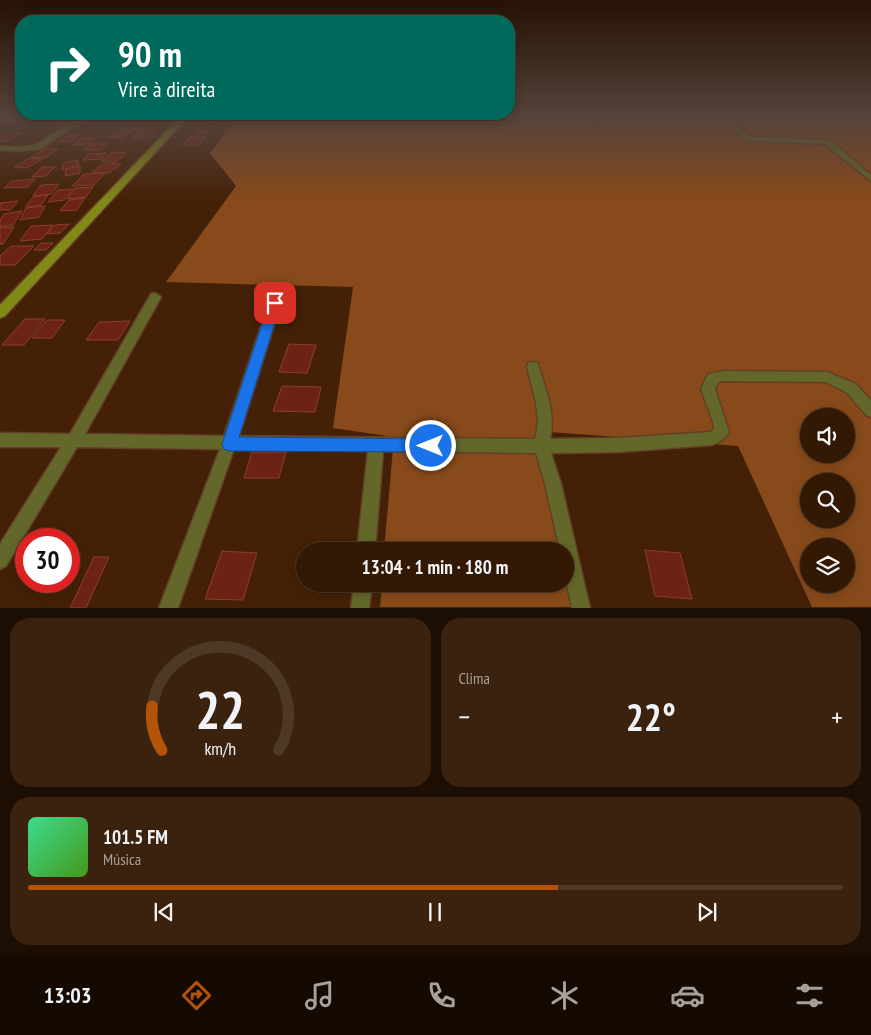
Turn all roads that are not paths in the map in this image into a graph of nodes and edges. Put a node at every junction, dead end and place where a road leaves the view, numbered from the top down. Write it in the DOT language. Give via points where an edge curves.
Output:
graph roads {
  1 [pos="40,145"];
  2 [pos="157,145"];
  3 [pos="833,145"];
  4 [pos="0,148"];
  5 [pos="871,179"];
  6 [pos="155,297"];
  7 [pos="275,303"];
  8 [pos="0,313"];
  9 [pos="532,367"];
  10 [pos="871,411"];
  11 [pos="0,440"];
  12 [pos="74,440"];
  13 [pos="229,444"];
  14 [pos="376,445"];
  15 [pos="542,446"];
  16 [pos="367,542"];
  17 [pos="0,560"];
  18 [pos="362,592"];
  19 [pos="168,608"];
  20 [pos="360,608"];
  21 [pos="581,608"];
  1 -- 4 [label="street"];
  2 -- 8 [label="main road"];
  3 -- 5 [label="street"];
  6 -- 12 [label="street"];
  7 -- 13 [label="street"];
  9 -- 15 [label="street" via="545,412"];
  10 -- 15 [label="street" via="851,388 827,377 724,376 713,378 708,389 722,432 712,438 618,445"];
  11 -- 12 [label="street"];
  12 -- 13 [label="street"];
  12 -- 17 [label="street"];
  13 -- 14 [label="street"];
  13 -- 19 [label="street"];
  14 -- 15 [label="street"];
  14 -- 16 [label="street"];
  15 -- 21 [label="street"];
  18 -- 20 [label="street"];
}
